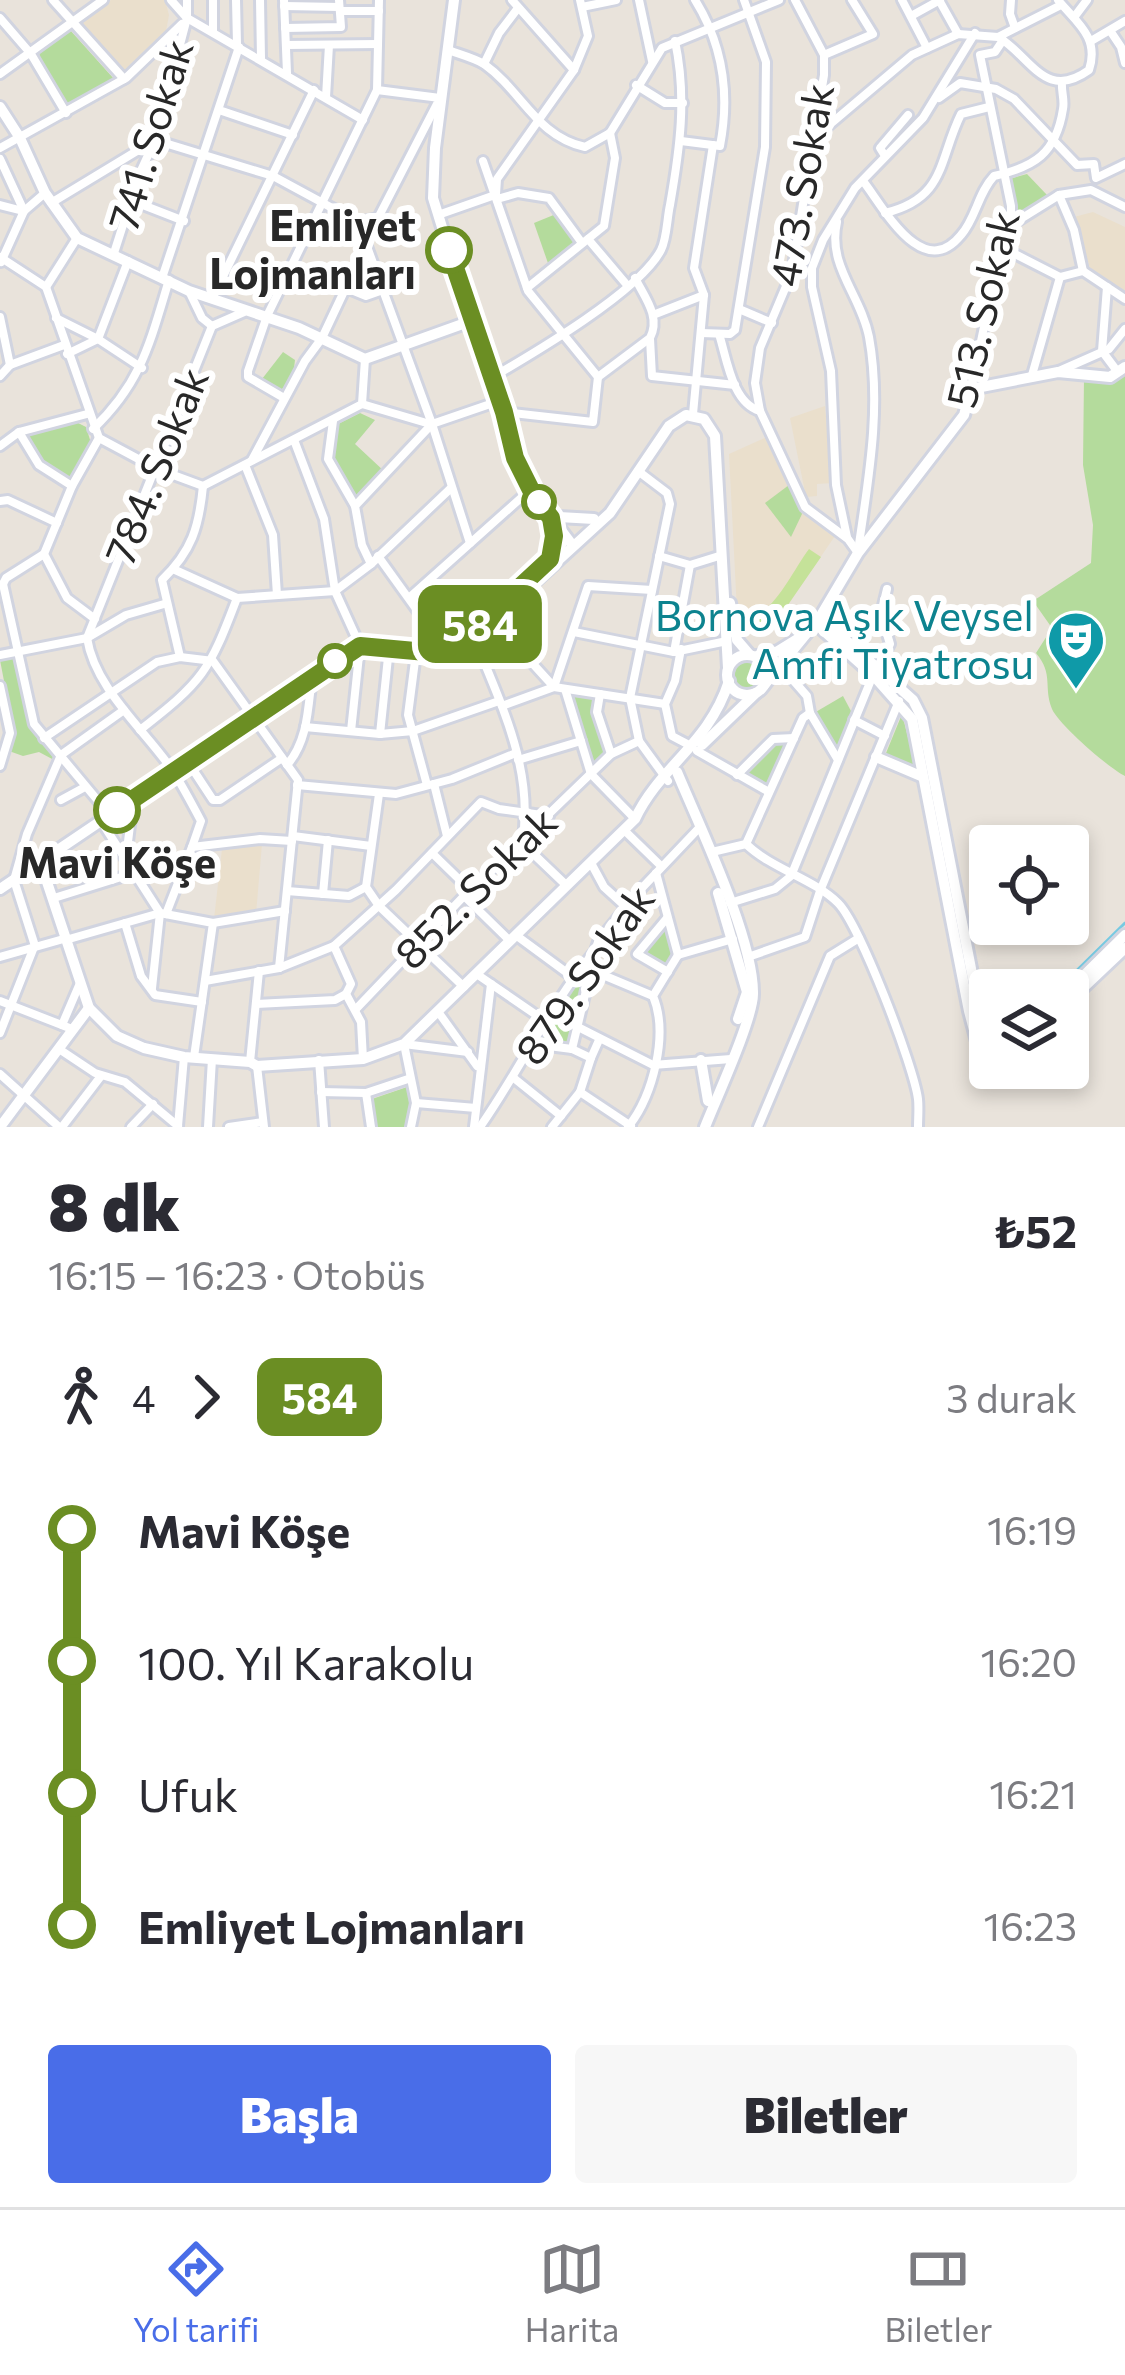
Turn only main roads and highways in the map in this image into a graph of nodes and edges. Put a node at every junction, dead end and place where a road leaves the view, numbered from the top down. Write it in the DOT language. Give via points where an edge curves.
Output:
graph roads {
  1 [pos="454,0"];
  2 [pos="0,107"];
  3 [pos="471,322"];
  4 [pos="1122,370"];
  5 [pos="614,503"];
  6 [pos="555,517"];
  7 [pos="594,519"];
  8 [pos="574,541"];
  9 [pos="550,559"];
  10 [pos="722,575"];
  11 [pos="817,620"];
  12 [pos="448,654"];
  13 [pos="752,655"];
  14 [pos="875,672"];
  15 [pos="729,675"];
  16 [pos="760,689"];
  17 [pos="697,746"];
  18 [pos="876,757"];
  19 [pos="669,773"];
  20 [pos="923,778"];
  21 [pos="40,861"];
  22 [pos="0,889"];
  23 [pos="1125,934"];
  24 [pos="1125,948"];
  25 [pos="971,969"];
  26 [pos="1089,970"];
  27 [pos="1089,981"];
  28 [pos="89,1008"];
  29 [pos="969,1010"];
  30 [pos="728,1058"];
  31 [pos="701,1060"];
  32 [pos="708,1101"];
  33 [pos="4,1122"];
  34 [pos="701,1127"];
  1 -- 3 [label="main road" via="433,198"];
  2 -- 3 [label="main road" via="77,238 189,291 365,359"];
  3 -- 6 [label="main road" via="515,458"];
  4 -- 11 [label="main road, 513. Sokak" via="1104,378 1032,375 971,389 964,416"];
  5 -- 7 [label="main road"];
  5 -- 8 [label="main road"];
  5 -- 10 [label="main road" via="675,419 704,419 716,436"];
  6 -- 7 [label="main road"];
  6 -- 8 [label="main road"];
  6 -- 9 [label="main road"];
  7 -- 8 [label="main road"];
  8 -- 9 [label="main road"];
  8 -- 12 [label="main road"];
  9 -- 12 [label="main road"];
  10 -- 13 [label="main road" via="737,640"];
  10 -- 15 [label="main road"];
  11 -- 13 [label="main road" via="790,645"];
  11 -- 14 [label="main road"];
  11 -- 16 [label="main road, 513. Sokak"];
  12 -- 21 [label="main road" via="360,646"];
  13 -- 15 [label="main road" via="736,658"];
  13 -- 16 [label="main road" via="767,671"];
  14 -- 20 [label="main road" via="912,718"];
  14 -- 25 [label="main road" via="913,700 922,718"];
  15 -- 16 [label="main road" via="743,694"];
  15 -- 17 [label="main road"];
  16 -- 17 [label="main road, 513. Sokak"];
  17 -- 19 [label="main road"];
  18 -- 20 [label="main road"];
  19 -- 28 [label="main road" via="624,830 404,1044 363,1058 253,1064 189,1057 117,1036"];
  19 -- 30 [label="main road" via="698,830 747,992"];
  19 -- 30 [label="main road" via="710,852 747,957 754,997"];
  20 -- 29 [label="main road"];
  21 -- 22 [label="main road"];
  21 -- 28 [label="main road"];
  23 -- 26 [label="main road"];
  24 -- 27 [label="main road"];
  28 -- 33 [label="main road"];
  30 -- 32 [label="main road"];
  30 -- 34 [label="main road"];
  31 -- 32 [label="main road"];
  32 -- 34 [label="main road"];
}
